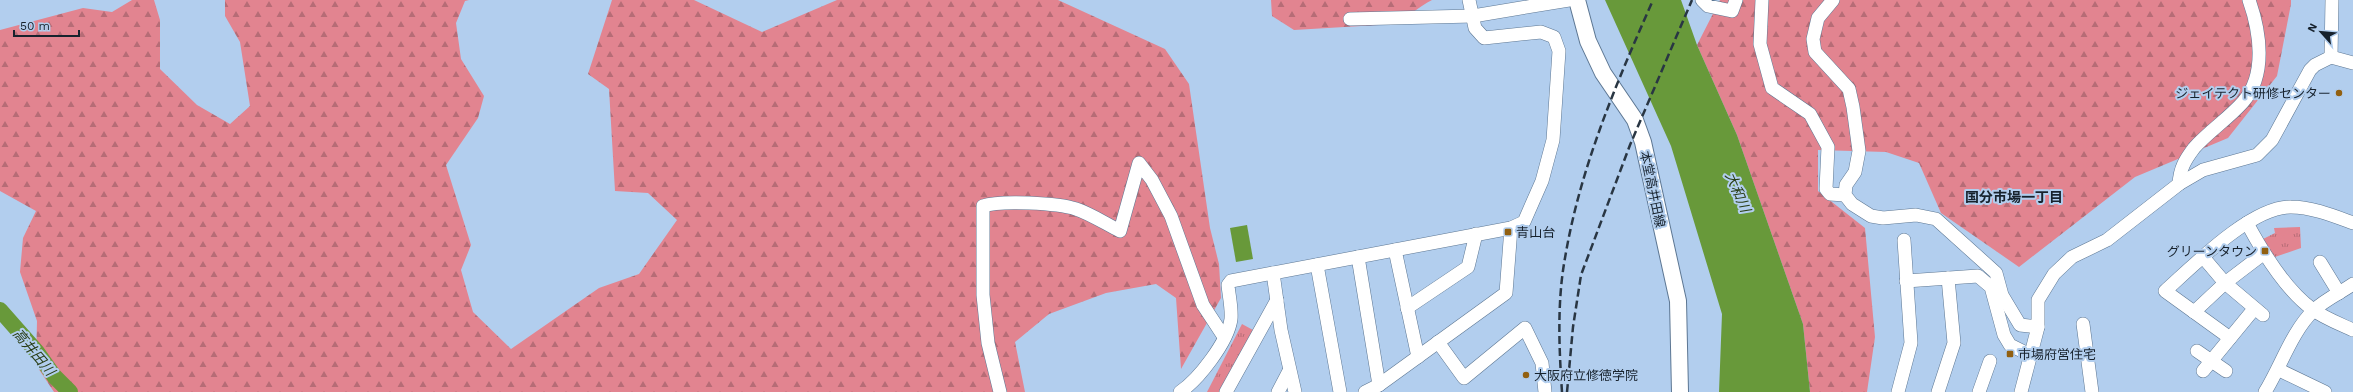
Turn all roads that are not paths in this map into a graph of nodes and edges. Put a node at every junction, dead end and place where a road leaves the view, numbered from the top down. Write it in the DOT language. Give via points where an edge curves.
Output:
graph roads {
  1 [pos="1468,0"];
  2 [pos="1569,0"];
  3 [pos="1577,0"];
  4 [pos="1702,0"];
  5 [pos="1736,0"];
  6 [pos="1762,0"];
  7 [pos="1833,0"];
  8 [pos="2249,0"];
  9 [pos="2332,0"];
  10 [pos="1473,16"];
  11 [pos="1350,19"];
  12 [pos="2331,57"];
  13 [pos="2353,63"];
  14 [pos="2179,184"];
  15 [pos="1845,195"];
  16 [pos="2247,223"];
  17 [pos="2353,223"];
  18 [pos="1511,228"];
  19 [pos="1476,234"];
  20 [pos="1904,240"];
  21 [pos="1395,250"];
  22 [pos="2263,254"];
  23 [pos="1358,257"];
  24 [pos="2203,257"];
  25 [pos="2320,262"];
  26 [pos="1317,265"];
  27 [pos="1273,273"];
  28 [pos="1948,278"];
  29 [pos="1906,281"];
  30 [pos="2225,283"];
  31 [pos="2353,284"];
  32 [pos="2339,293"];
  33 [pos="1277,300"];
  34 [pos="1407,308"];
  35 [pos="2313,310"];
  36 [pos="2194,312"];
  37 [pos="2083,324"];
  38 [pos="2038,327"];
  39 [pos="2353,330"];
  40 [pos="1224,337"];
  41 [pos="2230,338"];
  42 [pos="1438,342"];
  43 [pos="2197,351"];
  44 [pos="2032,356"];
  45 [pos="1418,357"];
  46 [pos="2212,360"];
  47 [pos="1990,361"];
  48 [pos="2226,370"];
  49 [pos="2279,370"];
  50 [pos="1289,371"];
  51 [pos="2203,371"];
  52 [pos="1379,385"];
  53 [pos="1000,392"];
  54 [pos="1180,392"];
  55 [pos="1226,392"];
  56 [pos="1278,392"];
  57 [pos="1295,392"];
  58 [pos="1340,392"];
  59 [pos="1365,392"];
  60 [pos="1545,392"];
  61 [pos="1680,392"];
  62 [pos="1898,392"];
  63 [pos="1938,392"];
  64 [pos="1979,392"];
  65 [pos="2021,392"];
  66 [pos="2092,392"];
  67 [pos="2265,392"];
  68 [pos="2325,392"];
  1 -- 10 [label="street"];
  2 -- 10 [label="street"];
  3 -- 61 [label="main road, 本堂高井田線" via="1588,41 1603,73 1635,120 1643,142 1678,301"];
  4 -- 5 [label="street" via="1708,6 1732,11"];
  6 -- 15 [label="street" via="1760,44 1772,88 1810,114 1828,147 1826,189 1830,194"];
  7 -- 15 [label="street" via="1818,18 1813,39 1815,52 1849,89 1853,107 1859,151 1855,172 1846,185"];
  8 -- 14 [label="street" via="2260,54 2258,74 2244,101 2200,141 2184,161"];
  9 -- 12 [label="street"];
  10 -- 11 [label="street"];
  10 -- 18 [label="street" via="1475,28 1484,38 1541,32 1554,37 1559,51 1552,140 1542,181 1524,222"];
  12 -- 13 [label="street"];
  12 -- 14 [label="street" via="2310,70 2272,140 2257,155 2203,170"];
  14 -- 38 [label="street" via="2107,240 2072,257 2054,274 2038,300"];
  15 -- 38 [label="street" via="1852,204 1871,216 1883,218 1916,215 1936,219 1996,273 2002,295 2020,325"];
  16 -- 17 [label="street" via="2258,215 2290,207 2328,214"];
  16 -- 22 [label="street"];
  16 -- 24 [label="street"];
  18 -- 19 [label="street"];
  18 -- 42 [label="street" via="1506,293"];
  19 -- 21 [label="street"];
  19 -- 34 [label="street" via="1468,267"];
  20 -- 29 [label="street"];
  21 -- 23 [label="street"];
  21 -- 34 [label="street"];
  22 -- 30 [label="street"];
  22 -- 35 [label="street" via="2303,303"];
  23 -- 26 [label="street"];
  23 -- 52 [label="street"];
  24 -- 30 [label="street"];
  24 -- 36 [label="street" via="2165,292"];
  25 -- 32 [label="street"];
  26 -- 27 [label="street"];
  26 -- 58 [label="street"];
  27 -- 33 [label="street"];
  27 -- 40 [label="street" via="1231,281 1228,285 1231,320"];
  28 -- 29 [label="street"];
  28 -- 44 [label="street" via="1978,276 1991,286 2004,335 2010,345"];
  28 -- 63 [label="street" via="1954,343"];
  29 -- 62 [label="street" via="1911,342"];
  30 -- 36 [label="street"];
  30 -- 41 [label="street" via="2259,312"];
  31 -- 32 [label="street"];
  32 -- 35 [label="street"];
  33 -- 50 [label="street"];
  33 -- 55 [label="street"];
  34 -- 45 [label="street"];
  35 -- 39 [label="street"];
  35 -- 49 [label="street" via="2286,349"];
  36 -- 41 [label="street"];
  37 -- 66 [label="street"];
  38 -- 44 [label="street"];
  40 -- 53 [label="street" via="1203,305 1171,216 1152,180 1139,163 1120,231 1075,209 1026,203 983,206 983,295 988,343"];
  40 -- 54 [label="street" via="1211,361"];
  41 -- 46 [label="street"];
  42 -- 45 [label="street"];
  42 -- 60 [label="street" via="1464,378 1525,328 1542,362"];
  43 -- 46 [label="street"];
  44 -- 65 [label="street"];
  45 -- 52 [label="street"];
  46 -- 48 [label="street"];
  46 -- 51 [label="street"];
  47 -- 64 [label="street"];
  49 -- 67 [label="street"];
  49 -- 68 [label="street"];
  50 -- 56 [label="street"];
  50 -- 57 [label="street"];
  52 -- 59 [label="street"];
}
